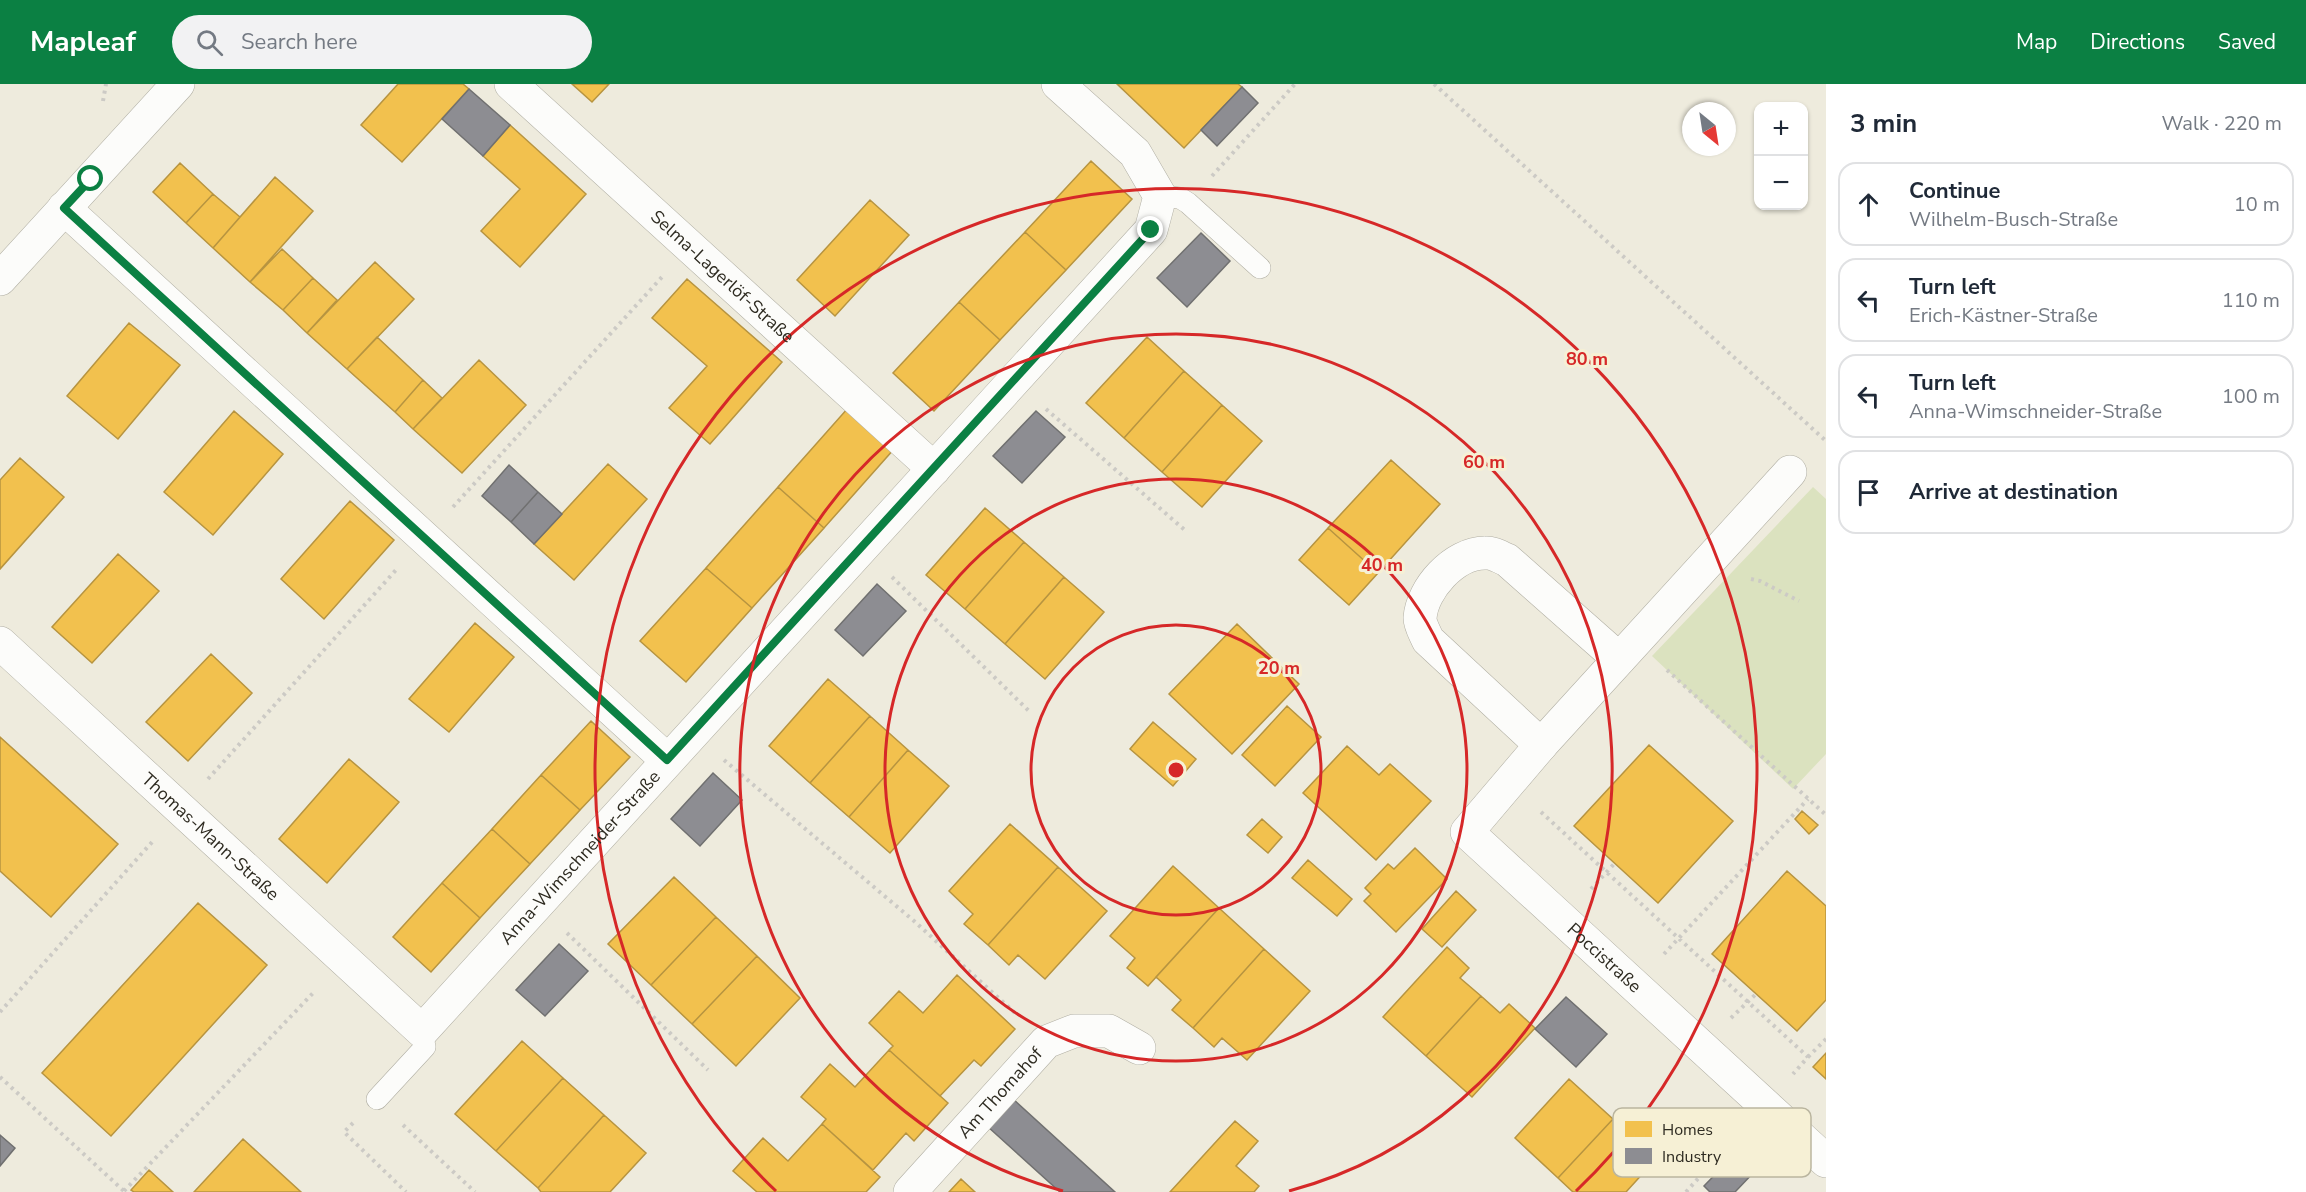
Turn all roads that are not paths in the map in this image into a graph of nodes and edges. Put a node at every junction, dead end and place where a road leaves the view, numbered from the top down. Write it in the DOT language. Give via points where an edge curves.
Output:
graph roads {
  1 [pos="178,84"];
  2 [pos="511,84"];
  3 [pos="1058,84"];
  4 [pos="1174,199"];
  5 [pos="64,208"];
  6 [pos="1260,268"];
  7 [pos="0,279"];
  8 [pos="934,469"];
  9 [pos="1790,472"];
  10 [pos="0,643"];
  11 [pos="1627,650"];
  12 [pos="1541,745"];
  13 [pos="667,760"];
  14 [pos="422,1031"];
  15 [pos="1139,1048"];
  16 [pos="377,1100"];
  17 [pos="1767,1108"];
  18 [pos="1811,1147"];
  19 [pos="1826,1161"];
  20 [pos="910,1192"];
  1 -- 5 [label="street"];
  2 -- 8 [label="street, Selma-Lagerlöf-Straße"];
  3 -- 4 [label="street" via="1135,153"];
  4 -- 6 [label="lane"];
  4 -- 8 [label="street, Anna-Wimschneider-Straße" via="1151,230"];
  5 -- 7 [label="street"];
  5 -- 13 [label="street"];
  8 -- 13 [label="street, Anna-Wimschneider-Straße"];
  9 -- 11 [label="street, Poccistraße"];
  10 -- 14 [label="street, Thomas-Mann-Straße"];
  11 -- 12 [label="street, Poccistraße"];
  11 -- 12 [label="street" via="1507,560 1486,552 1464,558 1443,573 1423,601 1420,621 1428,640"];
  12 -- 17 [label="street, Poccistraße" via="1467,832"];
  13 -- 14 [label="street, Anna-Wimschneider-Straße"];
  14 -- 16 [label="lane" via="425,1047"];
  15 -- 20 [label="street, Am Thomahof" via="1109,1031 1074,1031 1046,1042"];
  18 -- 19 [label="street, Poccistraße"];
}
